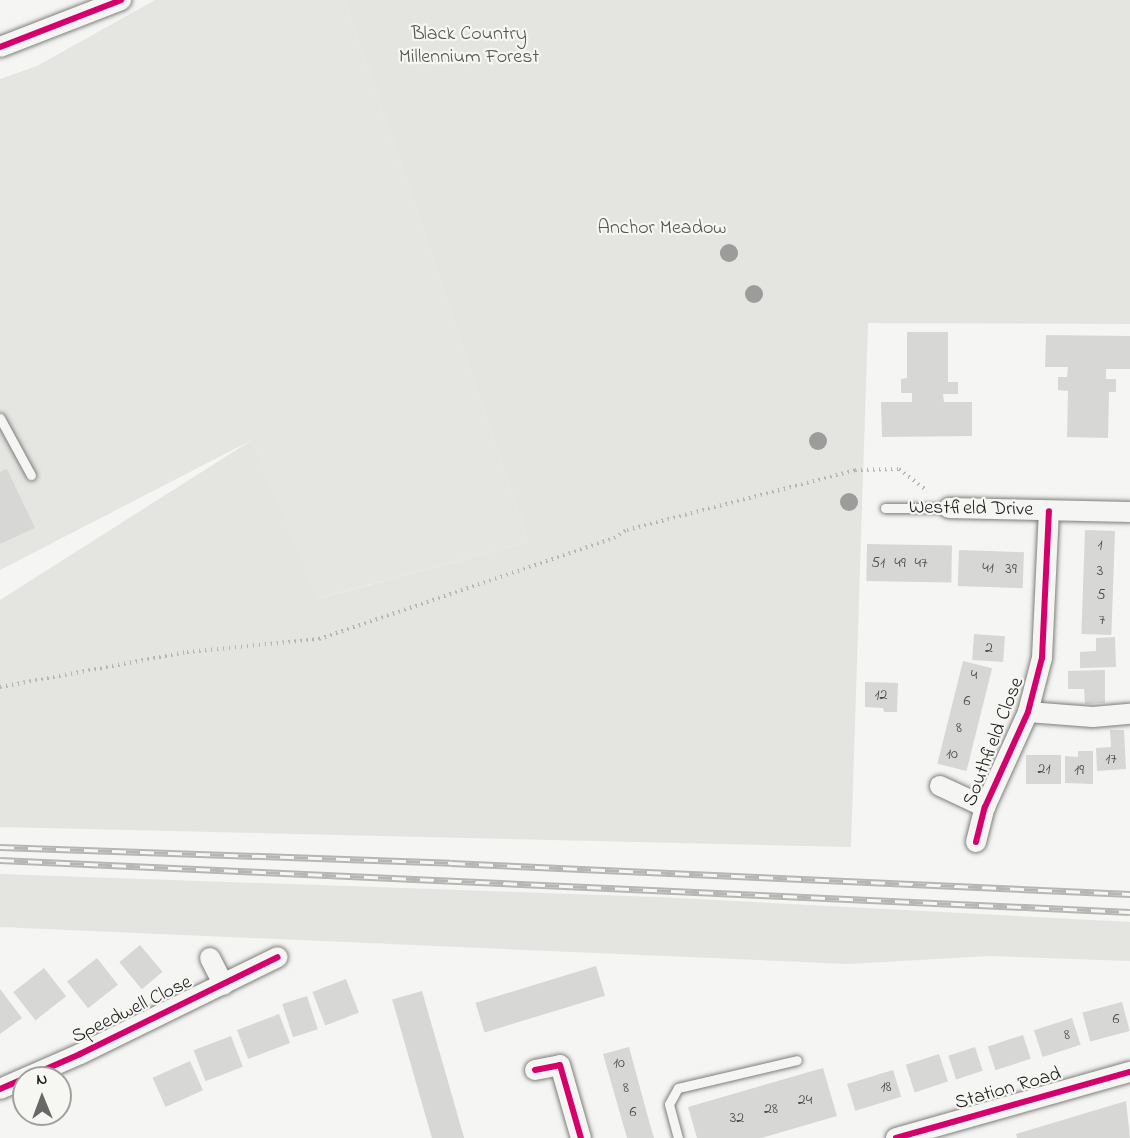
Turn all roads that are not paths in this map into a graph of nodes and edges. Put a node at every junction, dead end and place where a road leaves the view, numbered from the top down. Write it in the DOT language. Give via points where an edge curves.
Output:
graph roads {
  1 [pos="121,0"];
  2 [pos="0,47"];
  3 [pos="0,418"];
  4 [pos="31,475"];
  5 [pos="885,508"];
  6 [pos="949,508"];
  7 [pos="1049,511"];
  8 [pos="1130,512"];
  9 [pos="1028,712"];
  10 [pos="1130,714"];
  11 [pos="940,786"];
  12 [pos="985,807"];
  13 [pos="976,842"];
  14 [pos="278,957"];
  15 [pos="210,958"];
  16 [pos="224,985"];
  17 [pos="797,1060"];
  18 [pos="535,1070"];
  19 [pos="1130,1072"];
  20 [pos="0,1089"];
  21 [pos="581,1138"];
  22 [pos="678,1138"];
  23 [pos="896,1138"];
  1 -- 2 [label="street"];
  3 -- 4 [label="lane"];
  5 -- 6 [label="lane, Westfield Drive"];
  6 -- 7 [label="street, Westfield Drive"];
  7 -- 8 [label="street, Westfield Drive"];
  7 -- 9 [label="street, Southfield Close" via="1042,658"];
  9 -- 10 [label="street, Southfield Close" via="1092,717"];
  9 -- 12 [label="street, Southfield Close"];
  11 -- 12 [label="street, Southfield Close"];
  12 -- 13 [label="street, Southfield Close"];
  14 -- 16 [label="street, Speedwell Close"];
  15 -- 16 [label="street, Speedwell Close"];
  16 -- 20 [label="street, Speedwell Close"];
  17 -- 22 [label="lane" via="678,1088 669,1104"];
  18 -- 21 [label="street" via="560,1065"];
  19 -- 23 [label="street, Station Road"];
}
